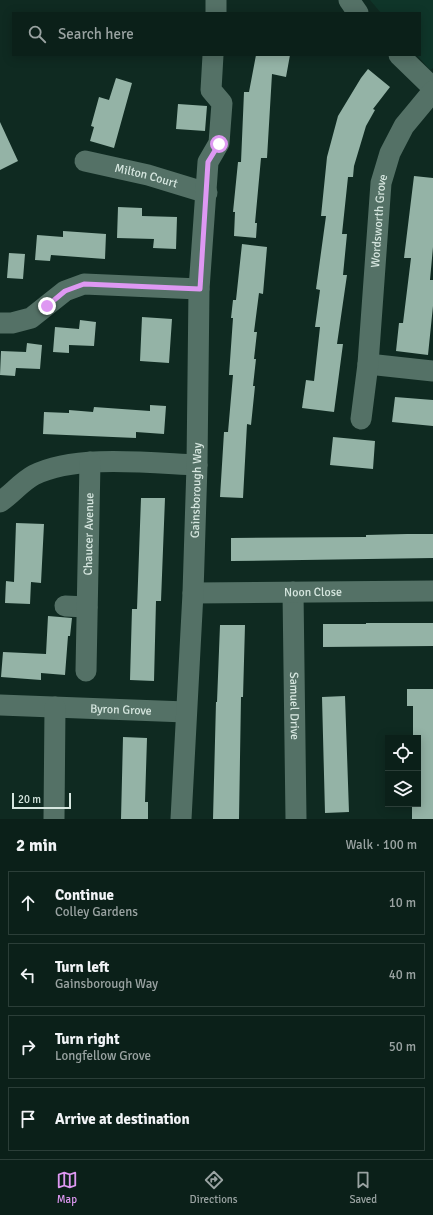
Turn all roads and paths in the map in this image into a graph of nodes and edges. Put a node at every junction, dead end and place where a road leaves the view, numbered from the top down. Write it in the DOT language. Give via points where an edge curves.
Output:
graph roads {
  1 [pos="216,0"];
  2 [pos="349,0"];
  3 [pos="216,12"];
  4 [pos="357,12"];
  5 [pos="213,56"];
  6 [pos="400,56"];
  7 [pos="433,88"];
  8 [pos="433,91"];
  9 [pos="85,161"];
  10 [pos="207,193"];
  11 [pos="200,289"];
  12 [pos="0,324"];
  13 [pos="368,364"];
  14 [pos="433,371"];
  15 [pos="361,419"];
  16 [pos="90,462"];
  17 [pos="197,465"];
  18 [pos="0,502"];
  19 [pos="433,591"];
  20 [pos="294,592"];
  21 [pos="193,594"];
  22 [pos="65,606"];
  23 [pos="87,607"];
  24 [pos="86,671"];
  25 [pos="0,705"];
  26 [pos="55,707"];
  27 [pos="186,712"];
  28 [pos="54,819"];
  29 [pos="181,819"];
  30 [pos="296,819"];
  1 -- 3 [label="street"];
  2 -- 4 [label="street"];
  5 -- 10 [label="street, Gainsborough Way" via="211,90 222,104 219,144 208,162"];
  6 -- 7 [label="street"];
  8 -- 13 [label="street, Wordsworth Grove" via="404,126 390,153 381,183"];
  9 -- 10 [label="street, Milton Court" via="148,175"];
  10 -- 11 [label="street, Gainsborough Way"];
  11 -- 12 [label="street" via="84,284 65,291 31,318"];
  11 -- 17 [label="street, Gainsborough Way"];
  13 -- 14 [label="street"];
  13 -- 15 [label="street, Wordsworth Grove"];
  16 -- 17 [label="street"];
  16 -- 18 [label="street" via="33,475"];
  16 -- 23 [label="street, Chaucer Avenue"];
  17 -- 21 [label="street, Gainsborough Way"];
  19 -- 20 [label="street, Noon Close"];
  20 -- 21 [label="street, Noon Close"];
  20 -- 30 [label="street, Samuel Drive"];
  21 -- 27 [label="street, Gainsborough Way"];
  22 -- 23 [label="street"];
  23 -- 24 [label="street, Chaucer Avenue"];
  25 -- 26 [label="street, Byron Grove"];
  26 -- 27 [label="street, Byron Grove"];
  26 -- 28 [label="street"];
  27 -- 29 [label="street, Gainsborough Way"];
}
